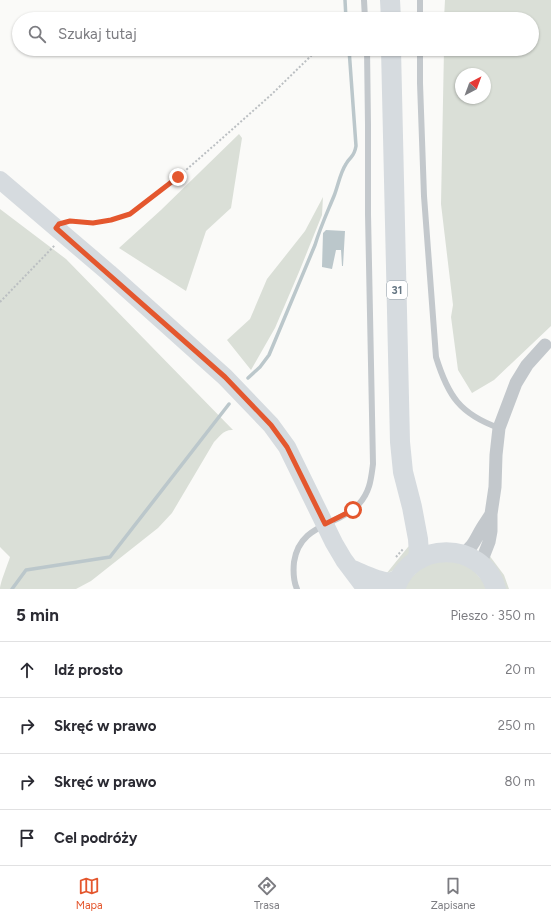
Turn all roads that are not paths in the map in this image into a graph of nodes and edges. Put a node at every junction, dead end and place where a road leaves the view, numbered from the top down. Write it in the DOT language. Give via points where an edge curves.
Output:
graph roads {
  1 [pos="364,0"];
  2 [pos="390,0"];
  3 [pos="420,0"];
  4 [pos="365,12"];
  5 [pos="390,12"];
  6 [pos="420,12"];
  7 [pos="367,56"];
  8 [pos="391,56"];
  9 [pos="420,56"];
  10 [pos="0,180"];
  11 [pos="545,345"];
  12 [pos="499,428"];
  13 [pos="412,507"];
  14 [pos="491,514"];
  15 [pos="325,524"];
  16 [pos="440,552"];
  17 [pos="462,554"];
  18 [pos="416,561"];
  19 [pos="482,566"];
  20 [pos="351,568"];
  21 [pos="398,583"];
  22 [pos="297,589"];
  23 [pos="370,589"];
  24 [pos="496,589"];
  1 -- 4 [label="lane"];
  2 -- 5 [label="main road"];
  3 -- 6 [label="lane"];
  7 -- 15 [label="lane" via="373,464 368,491 360,502 353,510"];
  8 -- 13 [label="main road, 31" via="400,442 403,472"];
  9 -- 12 [label="lane" via="424,212 436,357 441,374 456,402 482,422"];
  10 -- 15 [label="main road" via="225,377 271,425 287,447"];
  11 -- 12 [label="street" via="527,365 516,383"];
  12 -- 14 [label="street"];
  13 -- 16 [label="main road, 31"];
  13 -- 18 [label="main road, 31" via="419,548"];
  14 -- 17 [label="street" via="475,542"];
  14 -- 19 [label="street" via="491,531"];
  15 -- 20 [label="main road"];
  15 -- 22 [label="lane" via="308,534 298,548 293,571"];
  16 -- 17 [label="main road"];
  16 -- 18 [label="main road"];
  17 -- 19 [label="main road"];
  18 -- 21 [label="main road"];
  19 -- 24 [label="main road" via="490,575"];
  20 -- 21 [label="main road" via="382,580"];
  20 -- 23 [label="main road" via="362,584"];
}
